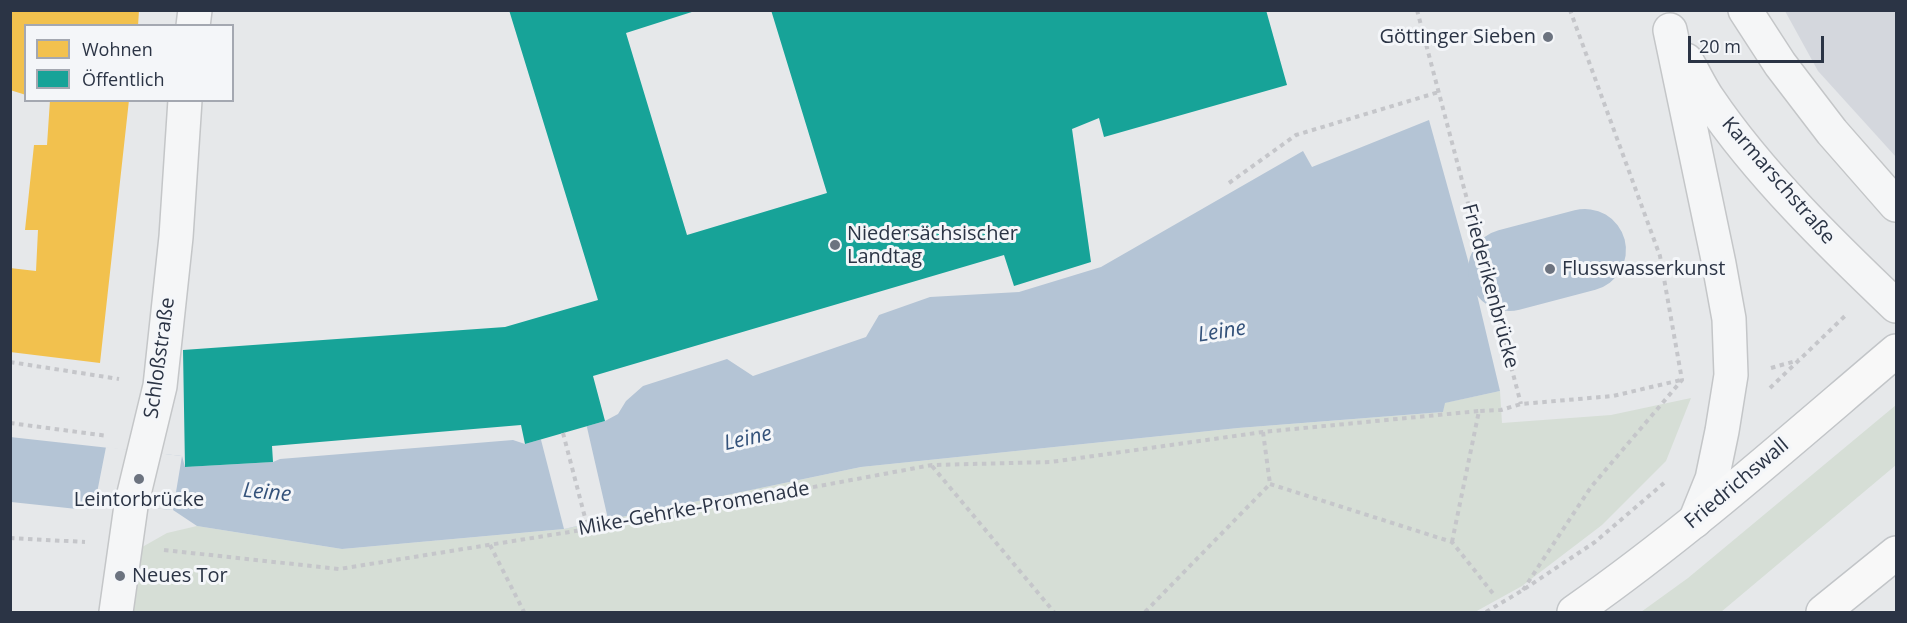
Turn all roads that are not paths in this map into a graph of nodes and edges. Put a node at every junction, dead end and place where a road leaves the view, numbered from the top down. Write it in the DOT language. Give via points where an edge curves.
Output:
graph roads {
  1 [pos="1745,10"];
  2 [pos="1664,20"];
  3 [pos="185,102"];
  4 [pos="1896,206"];
  5 [pos="1896,306"];
  6 [pos="1896,351"];
  7 [pos="1695,521"];
  8 [pos="1896,553"];
  9 [pos="116,612"];
  10 [pos="1574,612"];
  11 [pos="1823,612"];
  1 -- 4 [label="street" via="1832,132"];
  2 -- 5 [label="street, Karmarschstraße" via="1708,99 1755,161"];
  2 -- 7 [label="street" via="1729,319 1731,375 1724,420 1712,479"];
  3 -- 9 [label="street, Schloßstraße" via="161,374 131,506"];
  6 -- 7 [label="main road, Friedrichswall"];
  7 -- 10 [label="main road, Friedrichswall"];
  8 -- 11 [label="main road"];
}
